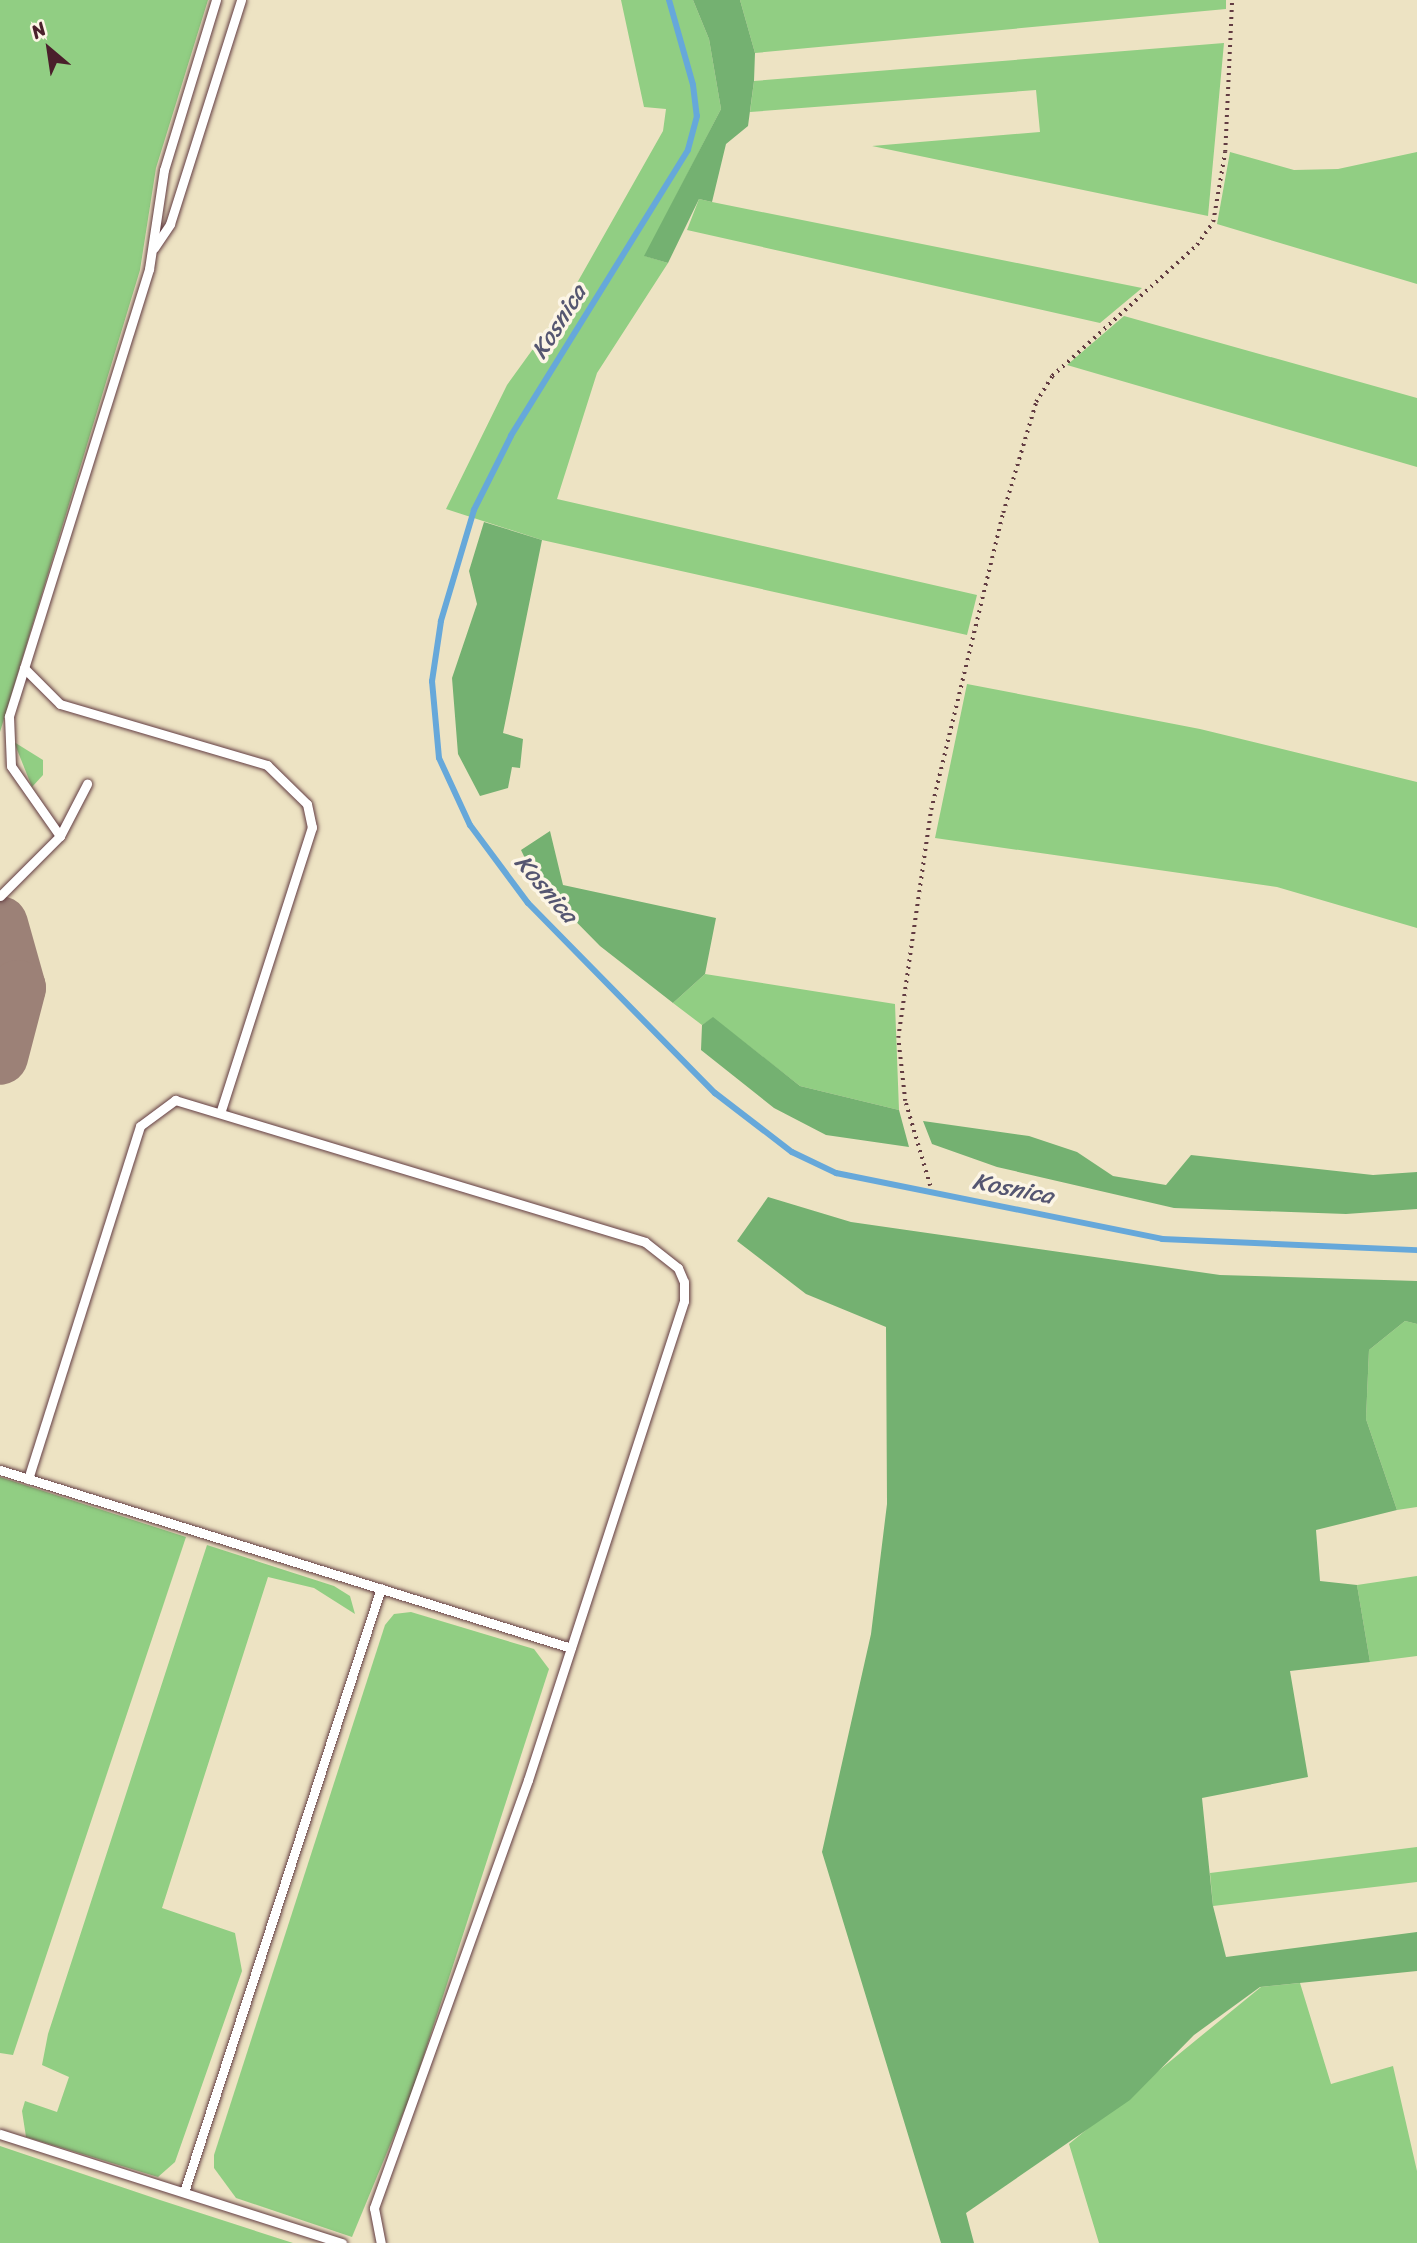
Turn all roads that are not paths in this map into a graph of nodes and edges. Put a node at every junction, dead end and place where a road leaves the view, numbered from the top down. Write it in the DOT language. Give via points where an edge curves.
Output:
graph roads {
  1 [pos="216,0"];
  2 [pos="241,0"];
  3 [pos="152,250"];
  4 [pos="24,668"];
  5 [pos="87,784"];
  6 [pos="60,836"];
  7 [pos="0,896"];
  8 [pos="221,1111"];
  9 [pos="0,1470"];
  10 [pos="28,1479"];
  11 [pos="381,1588"];
  12 [pos="571,1648"];
  13 [pos="0,2134"];
  14 [pos="184,2192"];
  15 [pos="342,2243"];
  16 [pos="381,2243"];
  1 -- 3 [label="lane" via="164,170"];
  2 -- 3 [label="lane" via="170,224"];
  3 -- 4 [label="lane"];
  4 -- 6 [label="lane" via="9,716 11,766"];
  4 -- 8 [label="lane" via="60,704 267,765 307,804 312,827"];
  5 -- 6 [label="lane"];
  6 -- 7 [label="lane"];
  8 -- 10 [label="lane" via="175,1101 140,1126"];
  8 -- 12 [label="lane" via="645,1242 678,1268 684,1301"];
  9 -- 10 [label="lane"];
  10 -- 11 [label="lane"];
  11 -- 12 [label="lane"];
  11 -- 14 [label="lane"];
  12 -- 16 [label="lane" via="374,2207"];
  13 -- 14 [label="lane"];
  14 -- 15 [label="lane"];
}
